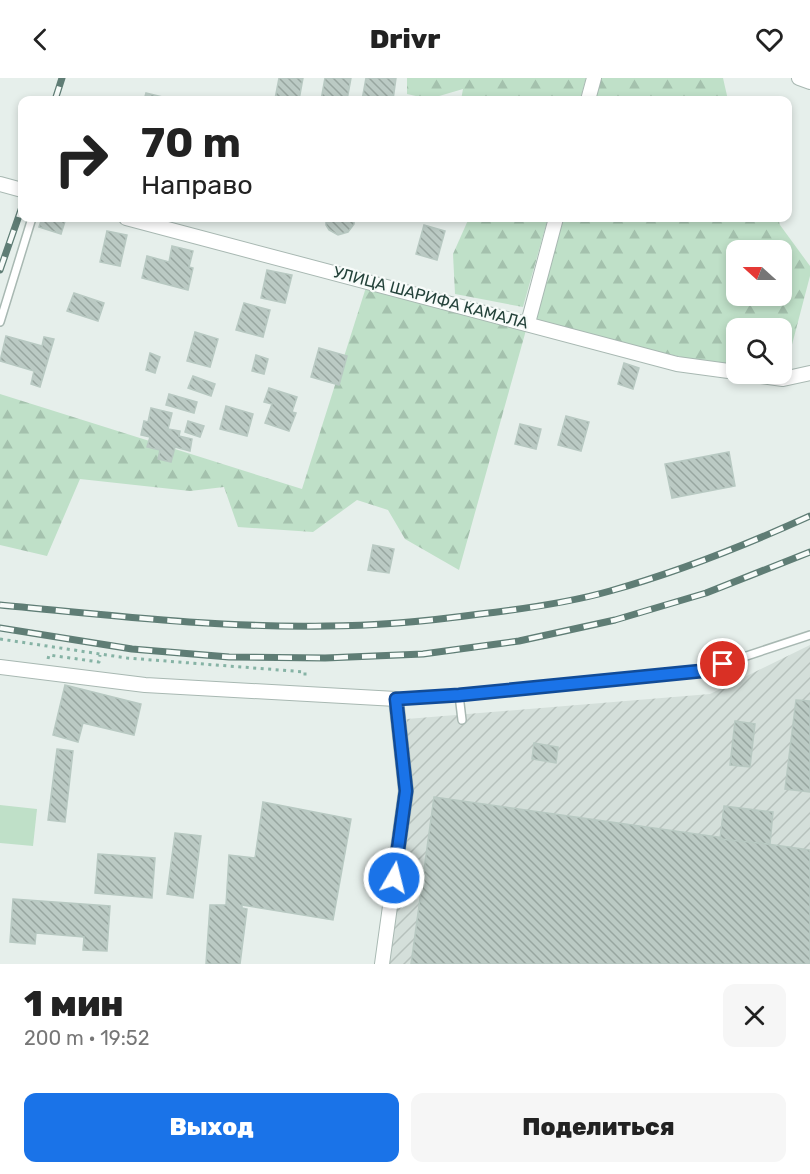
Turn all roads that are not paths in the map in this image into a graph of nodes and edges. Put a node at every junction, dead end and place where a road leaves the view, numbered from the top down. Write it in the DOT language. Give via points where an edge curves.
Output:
graph roads {
  1 [pos="594,78"];
  2 [pos="799,78"];
  3 [pos="810,82"];
  4 [pos="589,96"];
  5 [pos="0,184"];
  6 [pos="18,189"];
  7 [pos="31,222"];
  8 [pos="141,222"];
  9 [pos="555,222"];
  10 [pos="0,322"];
  11 [pos="528,322"];
  12 [pos="726,371"];
  13 [pos="810,373"];
  14 [pos="792,377"];
  15 [pos="810,635"];
  16 [pos="0,667"];
  17 [pos="459,695"];
  18 [pos="396,699"];
  19 [pos="462,720"];
  20 [pos="382,964"];
  1 -- 4 [label="street"];
  2 -- 3 [label="street"];
  5 -- 6 [label="street"];
  7 -- 10 [label="lane"];
  8 -- 11 [label="street, УЛИЦА ШАРИФА КАМАЛА"];
  9 -- 11 [label="street"];
  11 -- 12 [label="street, УЛИЦА ШАРИФА КАМАЛА" via="677,364"];
  13 -- 14 [label="street"];
  15 -- 17 [label="lane" via="701,671"];
  16 -- 18 [label="street" via="145,685"];
  17 -- 18 [label="lane"];
  17 -- 19 [label="lane"];
  18 -- 20 [label="street" via="406,791"];
}
